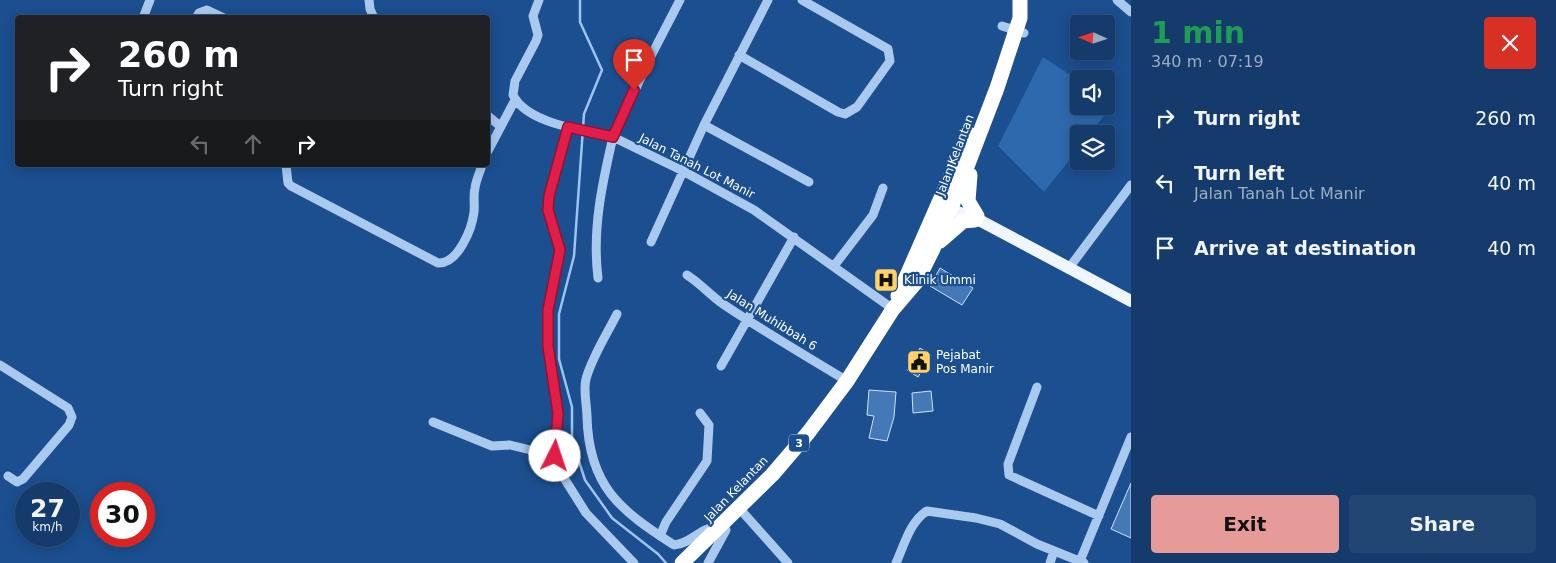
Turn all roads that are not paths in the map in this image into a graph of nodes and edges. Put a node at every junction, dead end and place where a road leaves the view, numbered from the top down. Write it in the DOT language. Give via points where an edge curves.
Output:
graph roads {
  1 [pos="150,0"];
  2 [pos="369,0"];
  3 [pos="539,0"];
  4 [pos="680,0"];
  5 [pos="768,0"];
  6 [pos="802,0"];
  7 [pos="1019,0"];
  8 [pos="1116,0"];
  9 [pos="1131,12"];
  10 [pos="144,15"];
  11 [pos="198,15"];
  12 [pos="218,15"];
  13 [pos="373,15"];
  14 [pos="1012,29"];
  15 [pos="739,55"];
  16 [pos="518,102"];
  17 [pos="490,118"];
  18 [pos="985,121"];
  19 [pos="704,125"];
  20 [pos="500,126"];
  21 [pos="572,128"];
  22 [pos="613,137"];
  23 [pos="490,147"];
  24 [pos="286,167"];
  25 [pos="481,167"];
  26 [pos="683,171"];
  27 [pos="809,182"];
  28 [pos="1131,185"];
  29 [pos="883,188"];
  30 [pos="946,204"];
  31 [pos="977,219"];
  32 [pos="794,237"];
  33 [pos="651,242"];
  34 [pos="932,251"];
  35 [pos="834,266"];
  36 [pos="1069,268"];
  37 [pos="687,275"];
  38 [pos="598,278"];
  39 [pos="1131,301"];
  40 [pos="893,309"];
  41 [pos="617,314"];
  42 [pos="748,321"];
  43 [pos="0,365"];
  44 [pos="721,366"];
  45 [pos="847,381"];
  46 [pos="1037,387"];
  47 [pos="700,413"];
  48 [pos="433,422"];
  49 [pos="1131,437"];
  50 [pos="555,456"];
  51 [pos="8,476"];
  52 [pos="739,508"];
  53 [pos="1099,516"];
  54 [pos="722,526"];
  55 [pos="660,536"];
  56 [pos="1054,551"];
  57 [pos="684,562"];
  58 [pos="1082,562"];
  59 [pos="634,563"];
  60 [pos="708,563"];
  61 [pos="788,563"];
  62 [pos="896,563"];
  63 [pos="1050,563"];
  1 -- 10 [label="street"];
  2 -- 13 [label="street"];
  3 -- 16 [label="street" via="533,16 538,35 513,88"];
  4 -- 22 [label="street"];
  5 -- 15 [label="street"];
  6 -- 15 [label="street" via="888,49 890,61 857,107 846,114 838,112"];
  7 -- 14 [label="highway, Jalan Kelantan / 3"];
  8 -- 9 [label="street"];
  11 -- 12 [label="street" via="207,10"];
  14 -- 18 [label="highway, Jalan Kelantan / 3"];
  14 -- 30 [label="highway, Jalan Kelantan / 3"];
  15 -- 19 [label="street"];
  16 -- 20 [label="street"];
  16 -- 21 [label="street, Jalan Tanah Lot Manir" via="534,115"];
  17 -- 20 [label="street"];
  18 -- 30 [label="highway, Jalan Kelantan / 3"];
  18 -- 31 [label="highway" via="967,194"];
  19 -- 26 [label="street"];
  19 -- 27 [label="street"];
  20 -- 23 [label="street"];
  21 -- 22 [label="street, Jalan Tanah Lot Manir"];
  21 -- 50 [label="street" via="549,196 548,210 560,250 548,310 548,346 558,413"];
  22 -- 26 [label="street, Jalan Tanah Lot Manir"];
  22 -- 38 [label="street" via="600,196 596,237"];
  24 -- 25 [label="street" via="291,186 438,263 444,263 458,253 473,217 475,186"];
  26 -- 32 [label="street, Jalan Tanah Lot Manir" via="754,210"];
  26 -- 33 [label="street"];
  28 -- 36 [label="street"];
  29 -- 35 [label="street" via="874,215"];
  30 -- 31 [label="main road"];
  30 -- 34 [label="highway, Jalan Kelantan / 3"];
  30 -- 40 [label="highway, Jalan Kelantan / 3" via="907,274"];
  31 -- 34 [label="highway" via="958,223"];
  31 -- 36 [label="main road"];
  32 -- 35 [label="street, Jalan Tanah Lot Manir"];
  32 -- 42 [label="street"];
  34 -- 40 [label="highway, Jalan Kelantan / 3" via="916,281"];
  35 -- 40 [label="street, Jalan Tanah Lot Manir"];
  36 -- 39 [label="main road"];
  37 -- 42 [label="street, Jalan Muhibbah 6"];
  40 -- 45 [label="highway, Jalan Kelantan / 3"];
  41 -- 55 [label="street" via="586,380 587,440 607,491 625,512"];
  42 -- 44 [label="street"];
  42 -- 45 [label="street, Jalan Muhibbah 6"];
  43 -- 51 [label="street" via="71,413 71,422 23,479 17,482"];
  45 -- 52 [label="highway, Jalan Kelantan / 3" via="808,433"];
  46 -- 53 [label="street" via="1008,464 1009,475"];
  47 -- 55 [label="street" via="709,425 707,461"];
  48 -- 50 [label="street" via="485,444 510,445"];
  49 -- 53 [label="street"];
  50 -- 59 [label="street" via="559,470 586,513"];
  52 -- 54 [label="highway, Jalan Kelantan / 3"];
  52 -- 61 [label="street"];
  53 -- 58 [label="street"];
  54 -- 55 [label="street" via="708,528 681,545 674,545"];
  54 -- 57 [label="highway, Jalan Kelantan / 3"];
  54 -- 60 [label="street" via="726,530"];
  56 -- 58 [label="street"];
  56 -- 62 [label="street" via="992,521 927,511 915,523"];
  56 -- 63 [label="street"];
}
